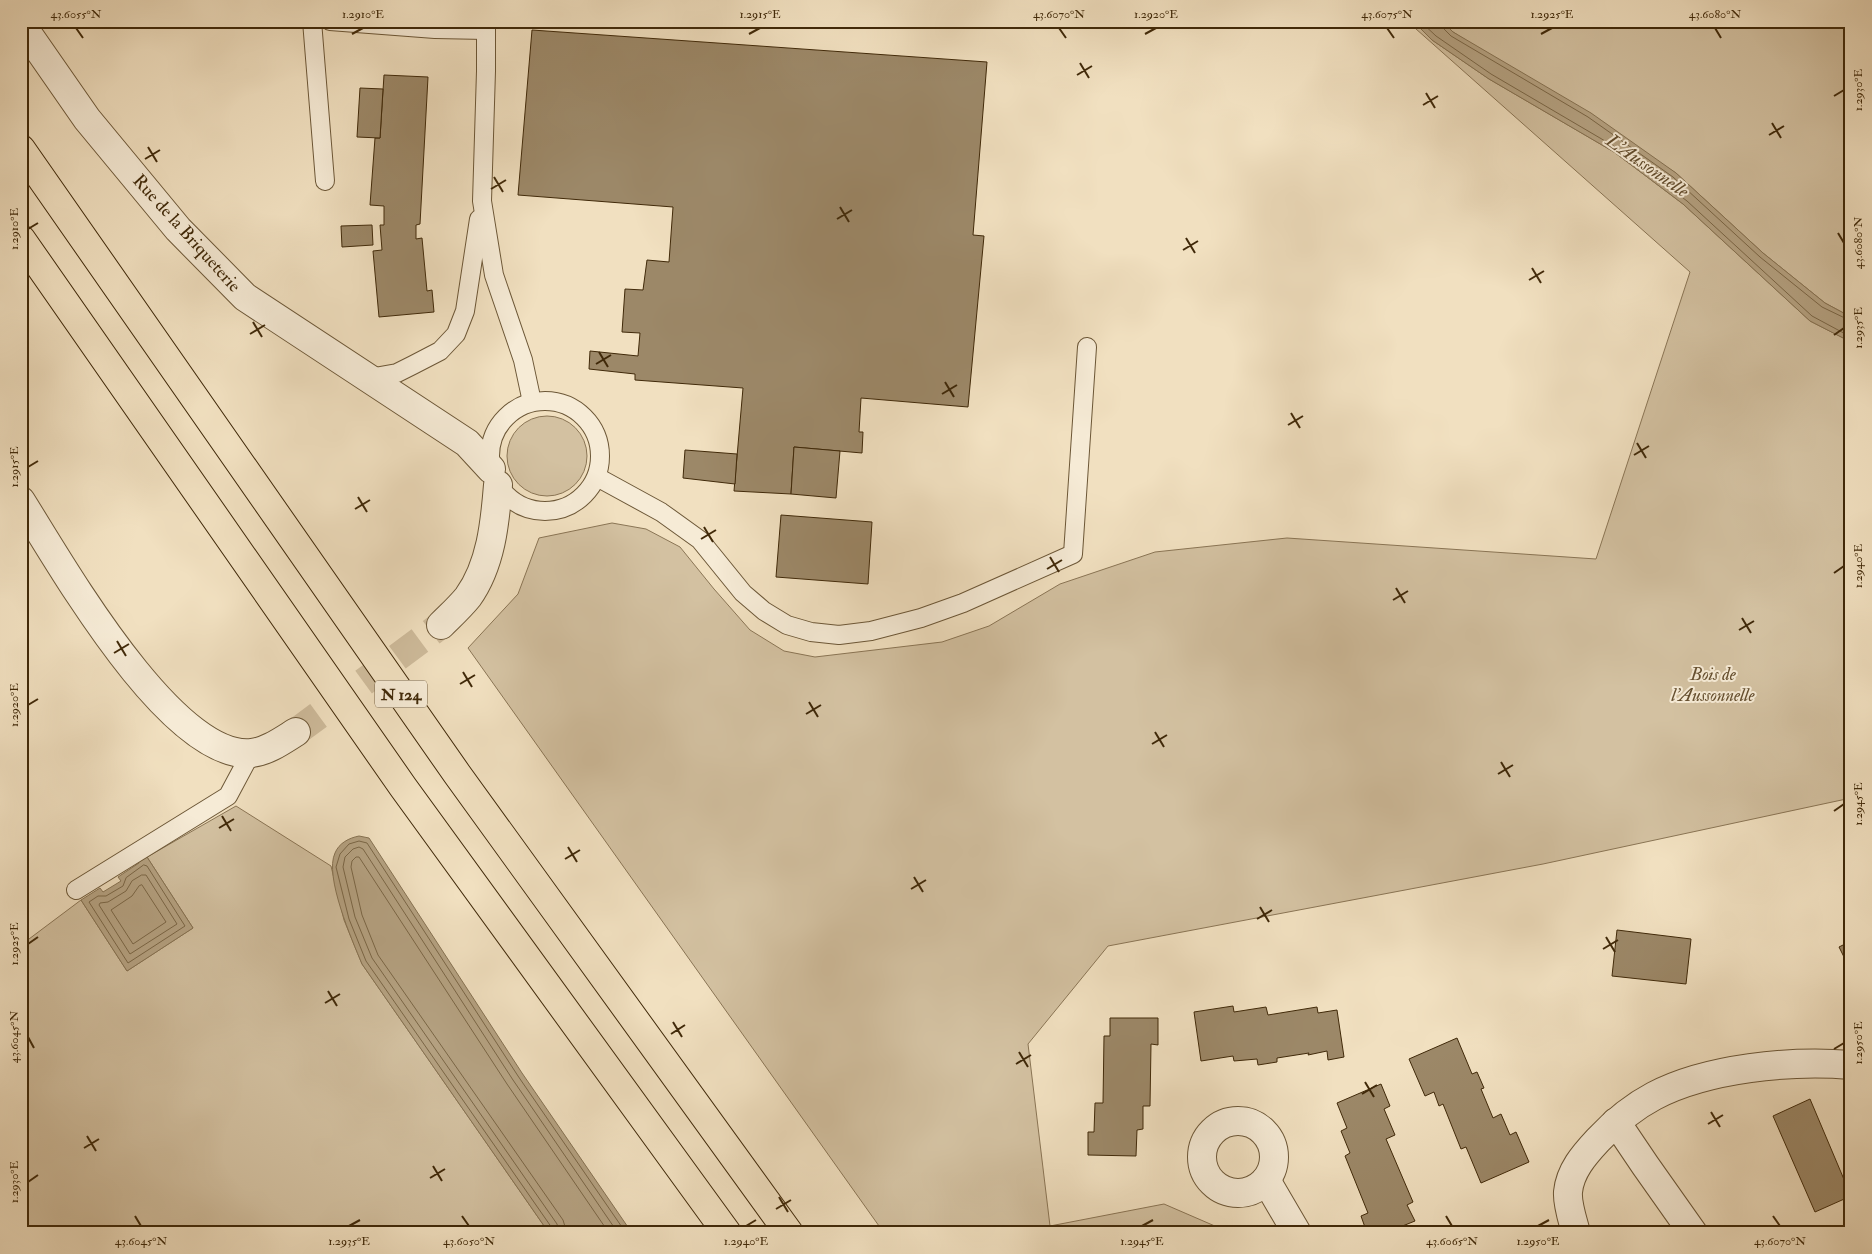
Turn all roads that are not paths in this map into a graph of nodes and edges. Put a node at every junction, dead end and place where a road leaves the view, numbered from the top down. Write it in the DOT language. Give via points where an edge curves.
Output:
graph roads {
  1 [pos="312,21"];
  2 [pos="330,21"];
  3 [pos="21,24"];
  4 [pos="486,26"];
  5 [pos="21,149"];
  6 [pos="325,181"];
  7 [pos="482,201"];
  8 [pos="21,239"];
  9 [pos="1087,347"];
  10 [pos="368,378"];
  11 [pos="532,402"];
  12 [pos="495,477"];
  13 [pos="597,477"];
  14 [pos="21,501"];
  15 [pos="441,625"];
  16 [pos="296,732"];
  17 [pos="251,753"];
  18 [pos="76,890"];
  19 [pos="1851,1064"];
  20 [pos="1616,1122"];
  21 [pos="1266,1180"];
  22 [pos="727,1233"];
  23 [pos="789,1233"];
  24 [pos="1297,1233"];
  25 [pos="1576,1233"];
  26 [pos="1692,1233"];
  1 -- 6 [label="lane"];
  2 -- 4 [label="lane" via="435,29"];
  3 -- 10 [label="street, Rue de la Briqueterie" via="87,119 178,229 245,297"];
  4 -- 7 [label="lane"];
  5 -- 23 [label="highway, N 124" via="463,782"];
  7 -- 10 [label="lane" via="465,311 456,334 440,352 397,373"];
  7 -- 11 [label="lane" via="494,275 523,360"];
  8 -- 22 [label="highway, N 124" via="403,787"];
  9 -- 13 [label="lane" via="1073,554 963,603 913,620 839,635 811,632 787,624 764,611 743,593 700,540 661,512"];
  10 -- 12 [label="street, Rue de la Briqueterie" via="467,443"];
  11 -- 12 [label="lane" via="516,408 494,435 490,452"];
  11 -- 13 [label="lane" via="549,400 566,404 581,413 600,443"];
  12 -- 13 [label="lane" via="510,499 525,508 542,512 559,510 575,503 588,492"];
  12 -- 15 [label="street" via="496,516 482,570 468,597"];
  14 -- 17 [label="street" via="116,648 138,676 189,727 212,743"];
  16 -- 17 [label="street" via="276,745"];
  17 -- 18 [label="lane" via="228,796"];
  19 -- 20 [label="street" via="1764,1066 1701,1077 1654,1096"];
  20 -- 25 [label="street" via="1590,1148 1571,1176 1568,1194"];
  20 -- 26 [label="street"];
  21 -- 24 [label="street"];
}
